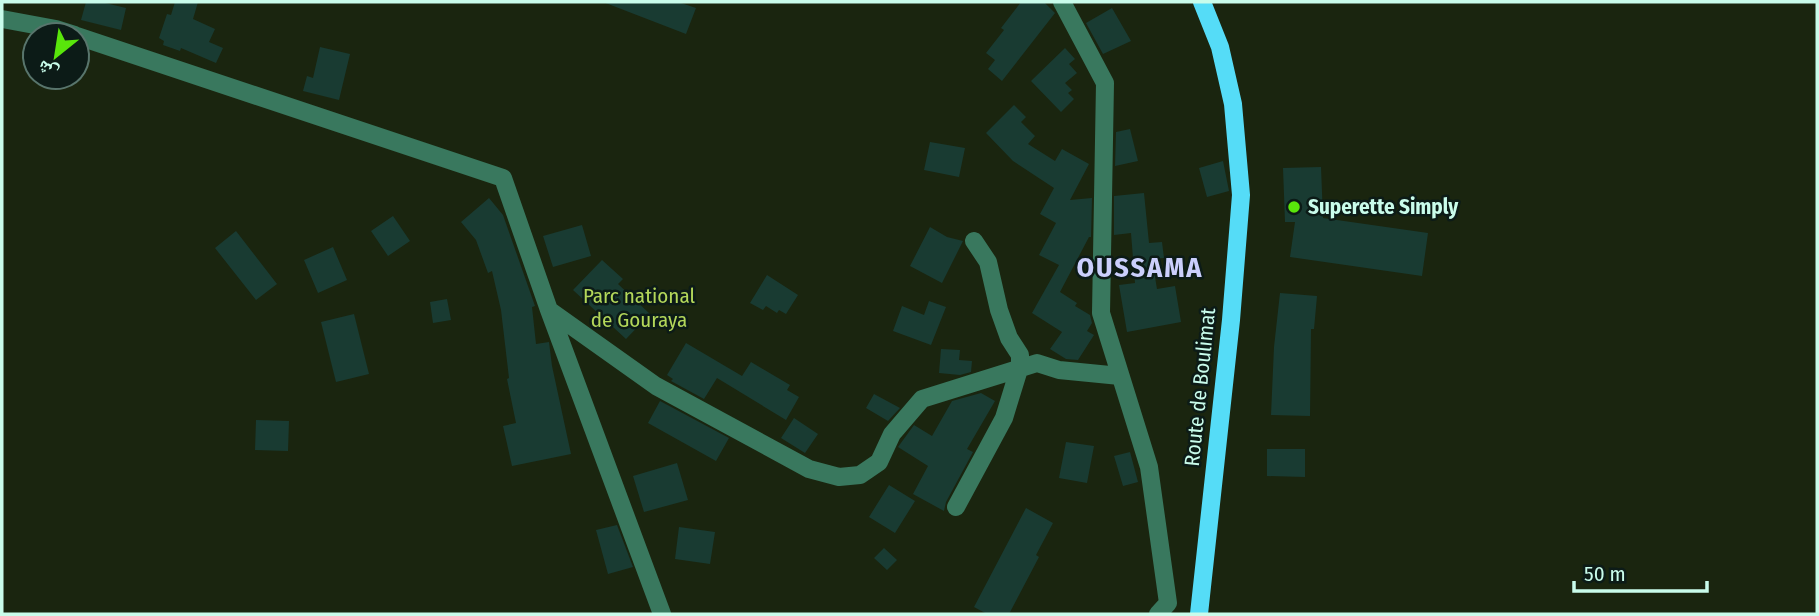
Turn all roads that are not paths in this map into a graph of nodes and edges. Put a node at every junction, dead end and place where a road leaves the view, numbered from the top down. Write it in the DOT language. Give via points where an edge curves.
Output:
graph roads {
  1 [pos="1062,2"];
  2 [pos="1202,2"];
  3 [pos="2,19"];
  4 [pos="21,23"];
  5 [pos="91,40"];
  6 [pos="974,241"];
  7 [pos="549,310"];
  8 [pos="1020,366"];
  9 [pos="1120,376"];
  10 [pos="956,507"];
  11 [pos="1165,610"];
  12 [pos="662,614"];
  13 [pos="1199,614"];
  1 -- 9 [label="street" via="1105,83 1101,313"];
  2 -- 13 [label="main road, Route de Boulimat" via="1220,47 1233,104 1241,195"];
  3 -- 4 [label="street"];
  5 -- 7 [label="street" via="503,178"];
  6 -- 8 [label="street" via="988,262 999,310 1020,355"];
  7 -- 8 [label="street" via="656,386 809,469 839,477 860,475 879,462 892,434 922,399"];
  7 -- 12 [label="street"];
  8 -- 9 [label="street" via="1037,363 1059,370"];
  8 -- 10 [label="street" via="1003,418"];
  9 -- 11 [label="street" via="1149,467"];
}
